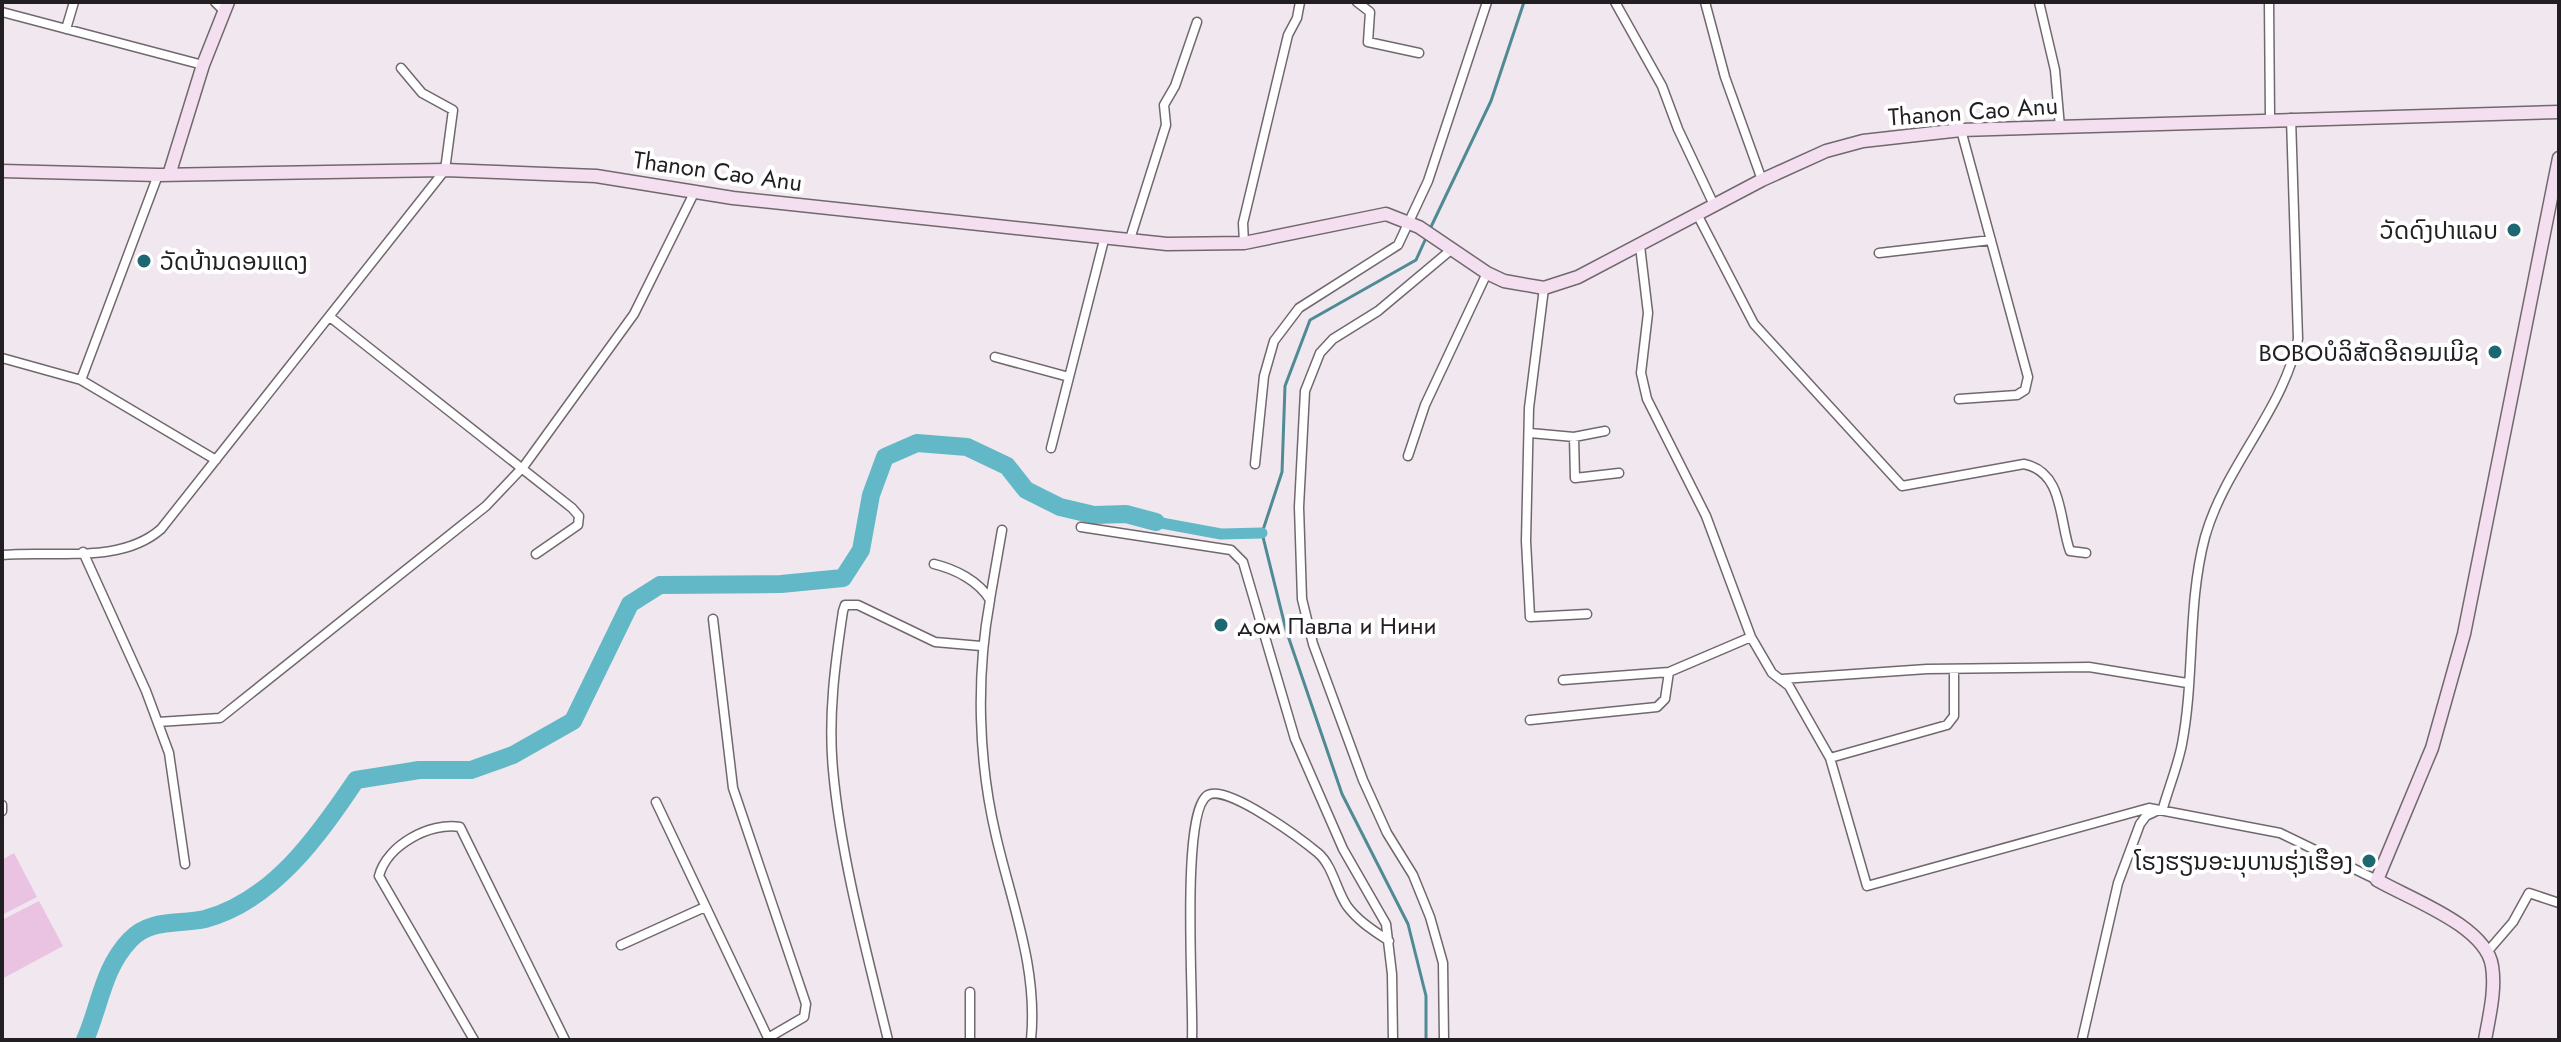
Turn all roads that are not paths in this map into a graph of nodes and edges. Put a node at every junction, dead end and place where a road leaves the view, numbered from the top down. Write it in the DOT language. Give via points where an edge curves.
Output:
graph roads {
  1 [pos="74,2"];
  2 [pos="1300,2"];
  3 [pos="1357,2"];
  4 [pos="1487,2"];
  5 [pos="1615,2"];
  6 [pos="1705,2"];
  7 [pos="2039,2"];
  8 [pos="2269,2"];
  9 [pos="223,5"];
  10 [pos="2,12"];
  11 [pos="1197,22"];
  12 [pos="66,29"];
  13 [pos="1419,53"];
  14 [pos="203,65"];
  15 [pos="401,68"];
  16 [pos="2559,112"];
  17 [pos="2270,118"];
  18 [pos="2291,118"];
  19 [pos="2060,127"];
  20 [pos="1961,130"];
  21 [pos="2559,158"];
  22 [pos="445,170"];
  23 [pos="2,171"];
  24 [pos="164,175"];
  25 [pos="1762,180"];
  26 [pos="695,190"];
  27 [pos="1714,205"];
  28 [pos="1697,214"];
  29 [pos="1414,225"];
  30 [pos="1105,236"];
  31 [pos="1130,239"];
  32 [pos="1991,240"];
  33 [pos="1244,243"];
  34 [pos="1640,246"];
  35 [pos="1452,249"];
  36 [pos="1879,253"];
  37 [pos="1487,273"];
  38 [pos="1544,288"];
  39 [pos="330,317"];
  40 [pos="995,357"];
  41 [pos="2,358"];
  42 [pos="1069,377"];
  43 [pos="81,380"];
  44 [pos="1959,399"];
  45 [pos="1605,431"];
  46 [pos="1530,433"];
  47 [pos="1574,437"];
  48 [pos="1051,448"];
  49 [pos="1408,456"];
  50 [pos="216,460"];
  51 [pos="1255,464"];
  52 [pos="524,466"];
  53 [pos="1619,473"];
  54 [pos="1081,527"];
  55 [pos="1002,530"];
  56 [pos="83,552"];
  57 [pos="2086,553"];
  58 [pos="536,554"];
  59 [pos="2,555"];
  60 [pos="934,564"];
  61 [pos="990,600"];
  62 [pos="1587,614"];
  63 [pos="713,619"];
  64 [pos="1751,637"];
  65 [pos="981,646"];
  66 [pos="1954,669"];
  67 [pos="1669,672"];
  68 [pos="1781,679"];
  69 [pos="1563,680"];
  70 [pos="2187,683"];
  71 [pos="1530,720"];
  72 [pos="158,722"];
  73 [pos="1830,758"];
  74 [pos="656,802"];
  75 [pos="2163,808"];
  76 [pos="185,864"];
  77 [pos="2377,880"];
  78 [pos="2559,903"];
  79 [pos="705,907"];
  80 [pos="1389,941"];
  81 [pos="621,945"];
  82 [pos="2488,951"];
  83 [pos="970,992"];
  84 [pos="768,1039"];
  85 [pos="474,1040"];
  86 [pos="565,1040"];
  87 [pos="888,1040"];
  88 [pos="970,1040"];
  89 [pos="1031,1040"];
  90 [pos="1192,1040"];
  91 [pos="1393,1040"];
  92 [pos="1444,1040"];
  93 [pos="2082,1040"];
  94 [pos="2485,1040"];
  1 -- 12 [label="street"];
  2 -- 33 [label="street" via="1243,223"];
  3 -- 13 [label="street" via="1370,12 1370,43"];
  4 -- 29 [label="street"];
  5 -- 27 [label="street" via="1662,86"];
  6 -- 25 [label="street"];
  7 -- 19 [label="street" via="2055,70"];
  8 -- 17 [label="street"];
  9 -- 14 [label="street"];
  10 -- 12 [label="street"];
  11 -- 31 [label="street" via="1164,105 1166,125"];
  12 -- 14 [label="street"];
  14 -- 24 [label="street"];
  15 -- 22 [label="street" via="422,93 453,110"];
  16 -- 18 [label="street, Thanon Cao Anu"];
  17 -- 18 [label="street, Thanon Cao Anu"];
  17 -- 19 [label="street, Thanon Cao Anu"];
  18 -- 70 [label="street" via="2298,339 2287,374 2230,475 2206,536"];
  19 -- 20 [label="street, Thanon Cao Anu"];
  20 -- 25 [label="street, Thanon Cao Anu" via="1848,144"];
  20 -- 32 [label="street"];
  21 -- 77 [label="street" via="2464,634 2432,748"];
  22 -- 24 [label="street, Thanon Cao Anu"];
  22 -- 26 [label="street, Thanon Cao Anu" via="596,176"];
  22 -- 39 [label="street"];
  23 -- 24 [label="street, Thanon Cao Anu"];
  24 -- 43 [label="street"];
  25 -- 27 [label="street, Thanon Cao Anu"];
  26 -- 30 [label="street, Thanon Cao Anu"];
  26 -- 52 [label="street" via="634,314"];
  27 -- 28 [label="street, Thanon Cao Anu"];
  28 -- 34 [label="street, Thanon Cao Anu"];
  28 -- 57 [label="street" via="1754,324 1902,486 2033,466 2052,484 2070,551"];
  29 -- 33 [label="street, Thanon Cao Anu" via="1386,214 1368,215"];
  29 -- 35 [label="street"];
  29 -- 51 [label="street" via="1398,245 1299,308 1274,341 1264,376"];
  30 -- 31 [label="street, Thanon Cao Anu"];
  30 -- 42 [label="street"];
  31 -- 33 [label="street, Thanon Cao Anu"];
  32 -- 36 [label="street"];
  32 -- 44 [label="street" via="2028,385 2017,395"];
  34 -- 38 [label="street, Thanon Cao Anu"];
  34 -- 64 [label="street" via="1648,313 1643,385 1706,516"];
  35 -- 37 [label="street"];
  35 -- 92 [label="street" via="1320,353 1305,391 1299,507 1302,599 1313,644 1363,780 1430,917 1443,963"];
  37 -- 38 [label="street"];
  37 -- 49 [label="street" via="1425,405"];
  38 -- 46 [label="street"];
  39 -- 50 [label="street"];
  39 -- 52 [label="street"];
  40 -- 42 [label="street"];
  41 -- 43 [label="street"];
  42 -- 48 [label="street"];
  43 -- 50 [label="street"];
  45 -- 47 [label="street"];
  46 -- 47 [label="street"];
  46 -- 62 [label="street" via="1530,617"];
  47 -- 53 [label="street" via="1575,478"];
  50 -- 56 [label="street" via="147,541"];
  52 -- 58 [label="street" via="579,516 569,534"];
  52 -- 72 [label="street" via="486,506 220,718"];
  54 -- 80 [label="street" via="1237,554 1295,739 1343,849 1386,924"];
  55 -- 61 [label="street"];
  56 -- 59 [label="street"];
  56 -- 72 [label="street"];
  60 -- 61 [label="street" via="951,568"];
  61 -- 65 [label="street"];
  63 -- 84 [label="street" via="733,788 806,1004 804,1017"];
  64 -- 67 [label="street"];
  64 -- 68 [label="street"];
  65 -- 87 [label="street" via="935,642 853,604 843,611 832,688 833,770"];
  65 -- 89 [label="street" via="986,776 996,837 1022,926 1030,975"];
  66 -- 68 [label="street"];
  66 -- 70 [label="street" via="2089,667"];
  66 -- 73 [label="street" via="1954,716 1947,725"];
  67 -- 69 [label="street"];
  67 -- 71 [label="street" via="1665,699 1657,707"];
  68 -- 73 [label="street" via="1812,721"];
  70 -- 75 [label="street" via="2182,744"];
  72 -- 76 [label="street" via="178,796"];
  73 -- 75 [label="street" via="1865,883 1871,887 2134,810"];
  74 -- 79 [label="street"];
  75 -- 77 [label="street" via="2280,833"];
  75 -- 93 [label="street" via="2140,824 2118,883"];
  77 -- 82 [label="street" via="2473,933"];
  78 -- 82 [label="street" via="2529,893"];
  79 -- 81 [label="street"];
  79 -- 84 [label="street"];
  80 -- 90 [label="street" via="1347,906 1320,855 1236,798 1219,792 1207,795 1199,805 1191,862"];
  80 -- 91 [label="street"];
  82 -- 94 [label="street" via="2493,978"];
  83 -- 88 [label="street"];
  85 -- 86 [label="street" via="379,876 395,850 417,834 452,826 460,827"];
}
